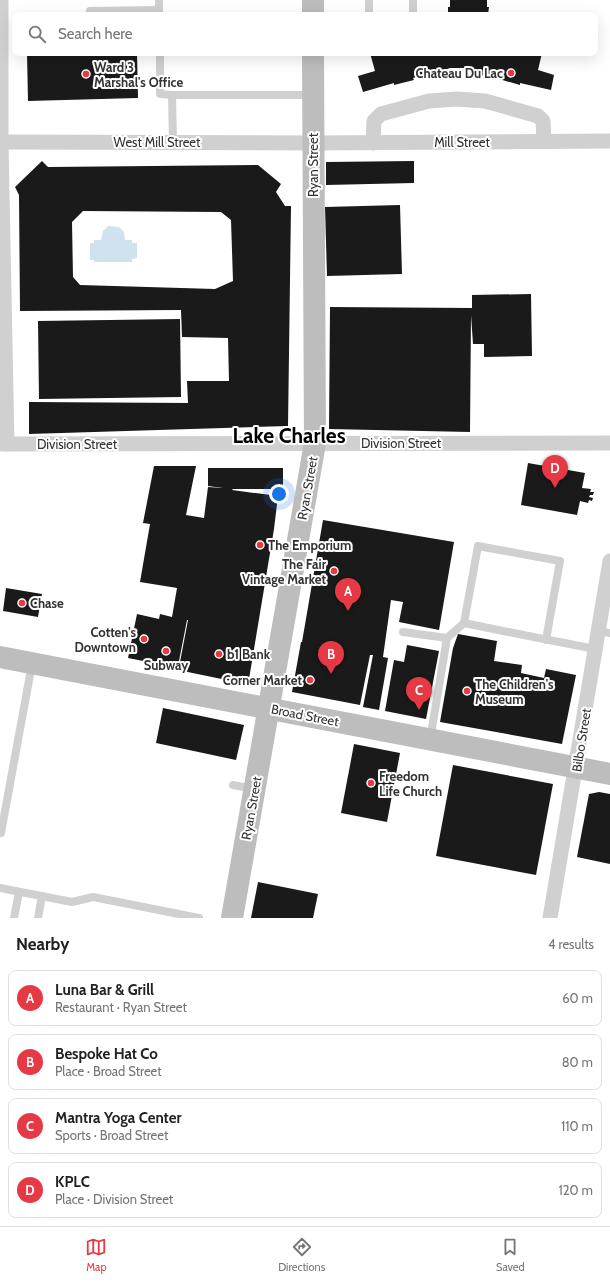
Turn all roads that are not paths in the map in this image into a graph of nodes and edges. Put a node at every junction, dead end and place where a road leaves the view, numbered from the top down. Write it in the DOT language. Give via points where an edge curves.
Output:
graph roads {
  1 [pos="1,0"];
  2 [pos="159,0"];
  3 [pos="313,0"];
  4 [pos="369,0"];
  5 [pos="413,0"];
  6 [pos="90,11"];
  7 [pos="124,12"];
  8 [pos="159,12"];
  9 [pos="313,12"];
  10 [pos="369,12"];
  11 [pos="413,12"];
  12 [pos="160,56"];
  13 [pos="313,56"];
  14 [pos="172,95"];
  15 [pos="313,95"];
  16 [pos="544,141"];
  17 [pos="610,141"];
  18 [pos="1,142"];
  19 [pos="173,142"];
  20 [pos="373,142"];
  21 [pos="313,143"];
  22 [pos="610,443"];
  23 [pos="3,444"];
  24 [pos="315,444"];
  25 [pos="610,562"];
  26 [pos="464,623"];
  27 [pos="403,632"];
  28 [pos="604,632"];
  29 [pos="447,638"];
  30 [pos="546,640"];
  31 [pos="596,650"];
  32 [pos="0,657"];
  33 [pos="32,663"];
  34 [pos="268,708"];
  35 [pos="430,740"];
  36 [pos="576,768"];
  37 [pos="610,774"];
  38 [pos="232,785"];
  39 [pos="254,790"];
  40 [pos="2,834"];
  41 [pos="0,888"];
  42 [pos="19,892"];
  43 [pos="42,896"];
  44 [pos="14,918"];
  45 [pos="38,918"];
  46 [pos="199,918"];
  47 [pos="232,918"];
  48 [pos="550,918"];
  1 -- 18 [label="street"];
  2 -- 8 [label="lane"];
  3 -- 9 [label="main road"];
  4 -- 10 [label="lane"];
  5 -- 11 [label="lane"];
  6 -- 7 [label="lane"];
  12 -- 14 [label="lane" via="160,94"];
  13 -- 15 [label="main road, Ryan Street"];
  14 -- 15 [label="lane"];
  14 -- 19 [label="lane"];
  15 -- 21 [label="main road, Ryan Street"];
  16 -- 17 [label="street, Mill Street"];
  16 -- 20 [label="street, Mill Street"];
  16 -- 20 [label="street" via="543,121 538,116 485,101 457,99 429,101 381,114 374,121"];
  18 -- 19 [label="street, West Mill Street"];
  18 -- 23 [label="street"];
  19 -- 21 [label="street, West Mill Street"];
  20 -- 21 [label="street, Mill Street"];
  21 -- 24 [label="main road, Ryan Street"];
  22 -- 24 [label="street, Division Street"];
  23 -- 24 [label="street, Division Street"];
  24 -- 34 [label="main road, Ryan Street"];
  25 -- 28 [label="street, Bilbo Street"];
  26 -- 29 [label="lane"];
  26 -- 30 [label="lane"];
  26 -- 30 [label="lane" via="478,546 560,561"];
  27 -- 29 [label="lane"];
  28 -- 31 [label="street, Bilbo Street"];
  29 -- 35 [label="lane"];
  30 -- 31 [label="lane"];
  31 -- 36 [label="street, Bilbo Street"];
  32 -- 33 [label="main road, Broad Street"];
  33 -- 34 [label="main road, Broad Street"];
  33 -- 40 [label="lane"];
  34 -- 35 [label="main road, Broad Street"];
  34 -- 39 [label="main road, Ryan Street"];
  35 -- 36 [label="main road, Broad Street"];
  36 -- 37 [label="main road, Broad Street"];
  36 -- 48 [label="street, Bilbo Street"];
  38 -- 39 [label="lane"];
  39 -- 47 [label="main road, Ryan Street"];
  41 -- 42 [label="lane"];
  42 -- 43 [label="lane"];
  42 -- 44 [label="lane"];
  43 -- 45 [label="lane"];
  43 -- 46 [label="lane" via="72,902 93,897"];
}
